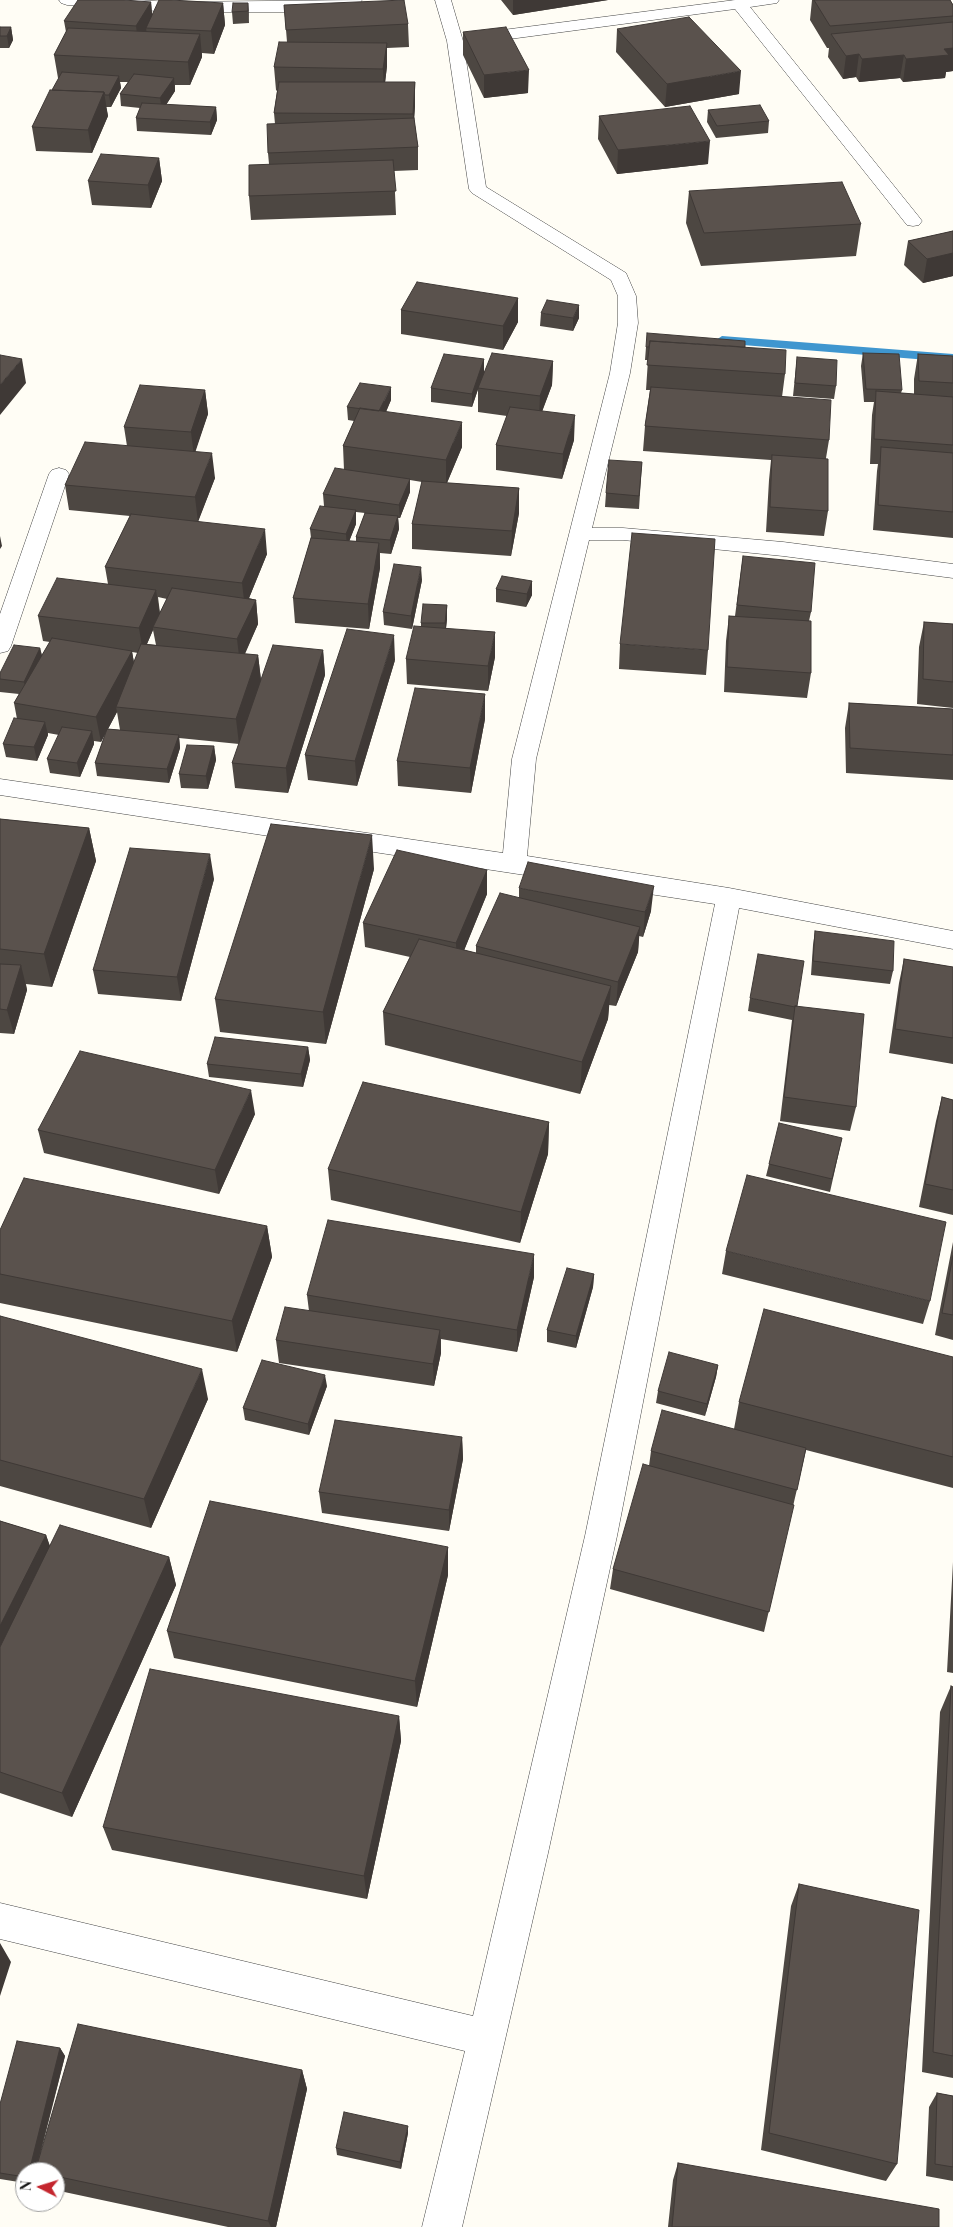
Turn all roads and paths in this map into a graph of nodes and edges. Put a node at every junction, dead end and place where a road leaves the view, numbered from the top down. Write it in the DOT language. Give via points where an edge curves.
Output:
graph roads {
  1 [pos="67,0"];
  2 [pos="354,0"];
  3 [pos="443,0"];
  4 [pos="772,0"];
  5 [pos="738,4"];
  6 [pos="455,42"];
  7 [pos="913,221"];
  8 [pos="59,474"];
  9 [pos="580,534"];
  10 [pos="953,571"];
  11 [pos="0,646"];
  12 [pos="0,787"];
  13 [pos="514,864"];
  14 [pos="729,897"];
  15 [pos="953,940"];
  16 [pos="0,1921"];
  17 [pos="487,2038"];
  18 [pos="442,2227"];
  1 -- 2 [label="street" via="172,7 292,7"];
  3 -- 6 [label="street"];
  4 -- 5 [label="street"];
  5 -- 6 [label="street"];
  5 -- 7 [label="street"];
  6 -- 9 [label="street" via="478,189 619,277 628,296 628,323 620,373"];
  8 -- 11 [label="street"];
  9 -- 10 [label="street" via="624,534 783,549"];
  9 -- 13 [label="street" via="524,759"];
  12 -- 13 [label="street"];
  13 -- 14 [label="street"];
  14 -- 15 [label="street"];
  14 -- 17 [label="street" via="601,1536"];
  16 -- 17 [label="street"];
  17 -- 18 [label="street"];
}
